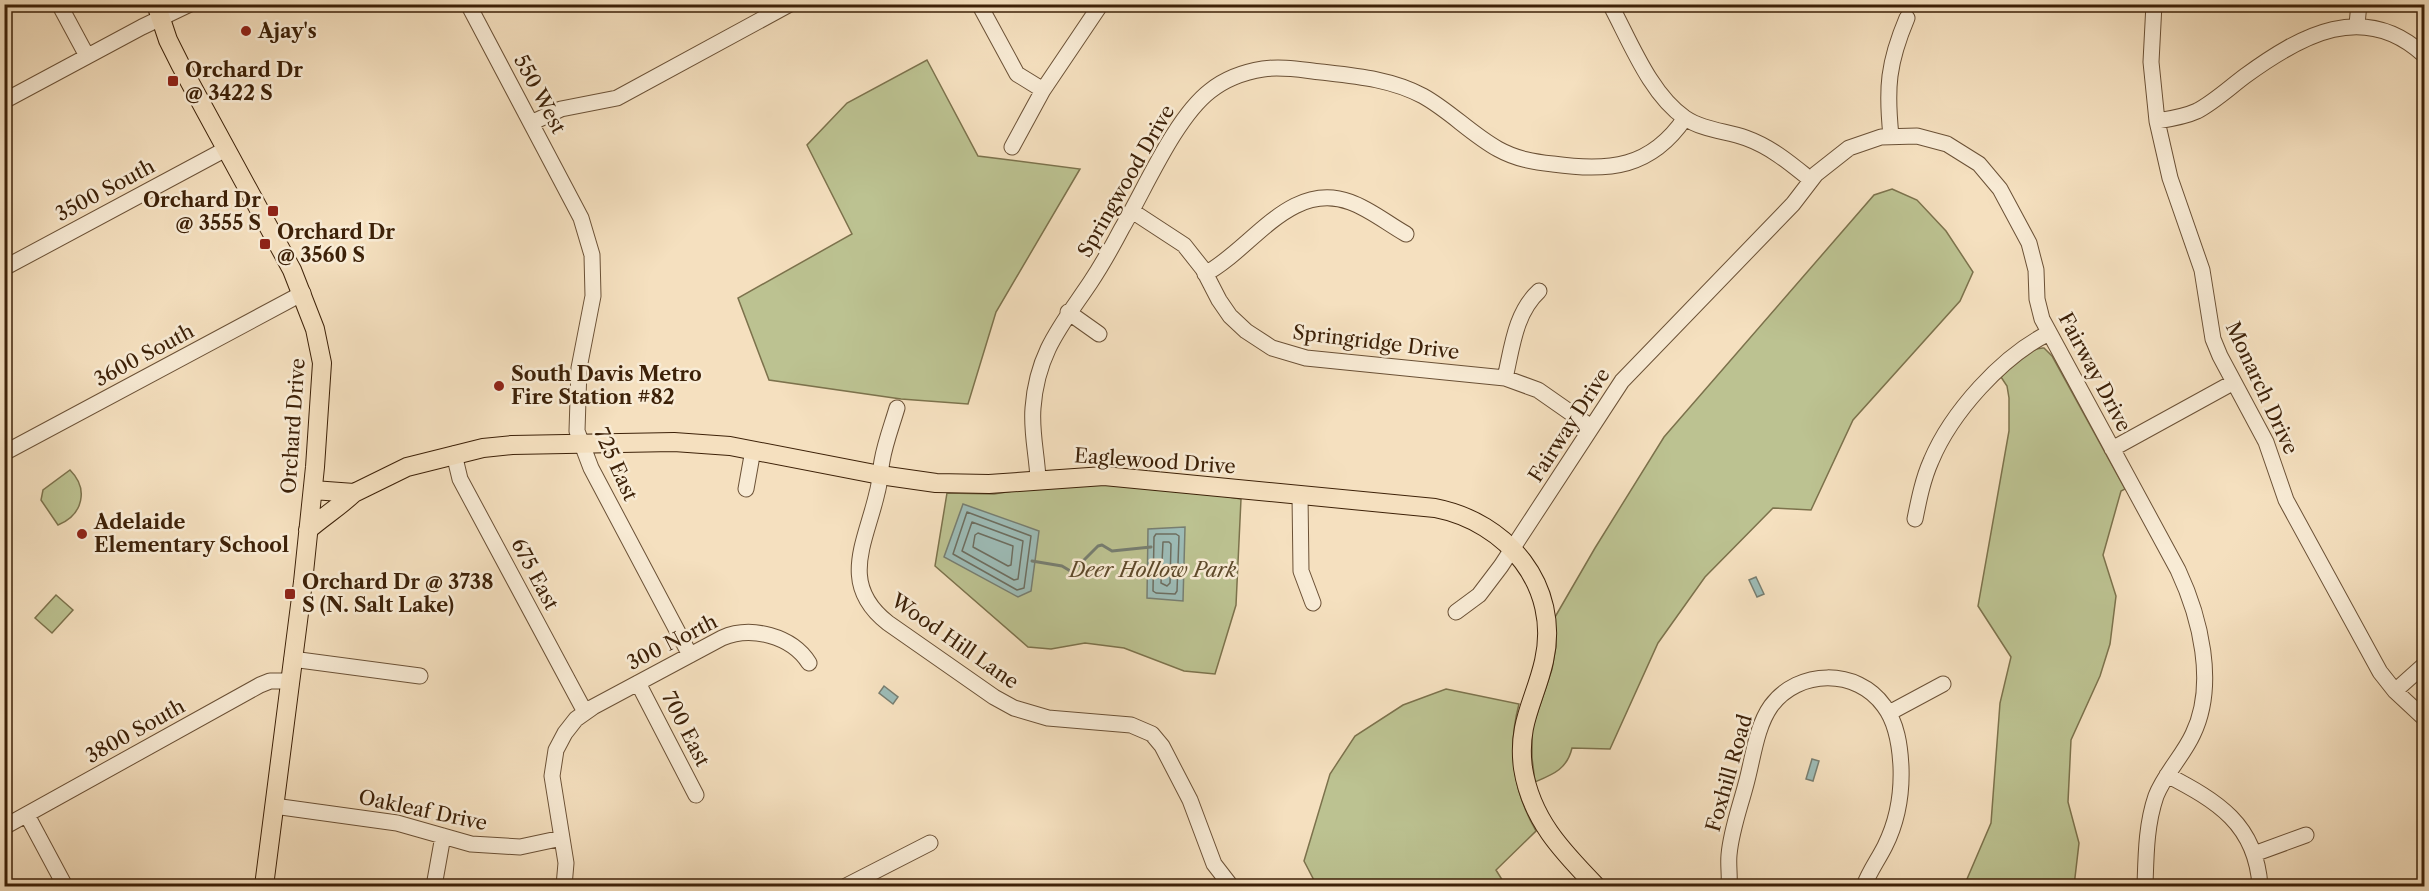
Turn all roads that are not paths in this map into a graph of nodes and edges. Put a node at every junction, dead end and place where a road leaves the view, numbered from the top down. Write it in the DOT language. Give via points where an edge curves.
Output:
graph roads {
  1 [pos="59,4"];
  2 [pos="190,4"];
  3 [pos="468,4"];
  4 [pos="790,4"];
  5 [pos="979,4"];
  6 [pos="1101,4"];
  7 [pos="1610,4"];
  8 [pos="2154,4"];
  9 [pos="2359,4"];
  10 [pos="158,12"];
  11 [pos="1907,18"];
  12 [pos="2356,24"];
  13 [pos="87,56"];
  14 [pos="2424,56"];
  15 [pos="1043,90"];
  16 [pos="4,101"];
  17 [pos="1685,118"];
  18 [pos="2157,121"];
  19 [pos="531,123"];
  20 [pos="1890,136"];
  21 [pos="1012,147"];
  22 [pos="226,149"];
  23 [pos="1811,180"];
  24 [pos="575,203"];
  25 [pos="1132,211"];
  26 [pos="1406,234"];
  27 [pos="4,268"];
  28 [pos="1206,274"];
  29 [pos="1539,291"];
  30 [pos="303,293"];
  31 [pos="1068,312"];
  32 [pos="2049,333"];
  33 [pos="1099,334"];
  34 [pos="1505,378"];
  35 [pos="2234,382"];
  36 [pos="897,408"];
  37 [pos="1591,427"];
  38 [pos="580,444"];
  39 [pos="2112,449"];
  40 [pos="753,450"];
  41 [pos="4,453"];
  42 [pos="454,454"];
  43 [pos="880,475"];
  44 [pos="1038,479"];
  45 [pos="746,489"];
  46 [pos="313,490"];
  47 [pos="354,493"];
  48 [pos="1300,495"];
  49 [pos="1915,519"];
  50 [pos="308,530"];
  51 [pos="1513,548"];
  52 [pos="1313,603"];
  53 [pos="1456,612"];
  54 [pos="690,655"];
  55 [pos="292,659"];
  56 [pos="809,663"];
  57 [pos="2424,665"];
  58 [pos="420,676"];
  59 [pos="289,681"];
  60 [pos="638,683"];
  61 [pos="1943,684"];
  62 [pos="2395,691"];
  63 [pos="585,712"];
  64 [pos="1889,713"];
  65 [pos="2424,718"];
  66 [pos="2167,775"];
  67 [pos="696,795"];
  68 [pos="274,806"];
  69 [pos="27,815"];
  70 [pos="4,827"];
  71 [pos="2306,834"];
  72 [pos="443,836"];
  73 [pos="562,838"];
  74 [pos="930,843"];
  75 [pos="2254,854"];
  76 [pos="65,886"];
  77 [pos="264,886"];
  78 [pos="434,886"];
  79 [pos="564,886"];
  80 [pos="846,886"];
  81 [pos="1231,886"];
  82 [pos="1596,886"];
  83 [pos="1729,886"];
  84 [pos="1864,886"];
  85 [pos="2145,886"];
  86 [pos="2260,886"];
  1 -- 13 [label="street"];
  2 -- 10 [label="street"];
  3 -- 19 [label="street, 550 West"];
  4 -- 19 [label="street" via="617,98 561,109"];
  5 -- 15 [label="street" via="1017,74"];
  6 -- 15 [label="street"];
  7 -- 17 [label="street" via="1651,81"];
  8 -- 18 [label="street, Monarch Drive" via="2151,62"];
  9 -- 12 [label="street"];
  10 -- 13 [label="street"];
  10 -- 22 [label="main road, Orchard Drive" via="178,61"];
  11 -- 20 [label="street" via="1893,51 1889,73"];
  12 -- 14 [label="street" via="2404,39"];
  12 -- 18 [label="street" via="2334,26 2307,36 2199,110"];
  13 -- 16 [label="street"];
  15 -- 21 [label="street"];
  17 -- 23 [label="street" via="1757,142"];
  17 -- 25 [label="street, Springwood Drive" via="1666,140 1640,158 1585,168 1507,154 1437,104 1395,84 1333,73 1264,69 1220,84 1193,107"];
  18 -- 35 [label="street, Monarch Drive" via="2170,178 2202,270 2210,329 2217,352"];
  19 -- 24 [label="street, 550 West"];
  20 -- 23 [label="street, Fairway Drive" via="1849,148"];
  20 -- 32 [label="street, Fairway Drive" via="1917,136 1947,144 1969,157 1994,180 2032,252 2039,309"];
  22 -- 27 [label="street, 3500 South"];
  22 -- 30 [label="main road, Orchard Drive"];
  23 -- 37 [label="street, Fairway Drive" via="1793,204 1622,381"];
  24 -- 38 [label="street, 725 East" via="585,229 593,274 576,398"];
  25 -- 28 [label="street, Springridge Drive" via="1184,245"];
  25 -- 31 [label="street, Springwood Drive" via="1096,274"];
  26 -- 28 [label="street" via="1349,201 1314,199 1288,209"];
  28 -- 34 [label="street, Springridge Drive" via="1219,300 1238,324 1263,343 1288,354"];
  29 -- 34 [label="street" via="1520,316"];
  30 -- 41 [label="street, 3600 South"];
  30 -- 46 [label="main road, Orchard Drive" via="322,363"];
  31 -- 33 [label="street"];
  31 -- 44 [label="street, Springwood Drive" via="1045,354 1035,393 1032,432"];
  32 -- 39 [label="street, Fairway Drive"];
  32 -- 49 [label="street" via="2011,356 1952,423 1926,474"];
  34 -- 37 [label="street, Springridge Drive" via="1538,390"];
  35 -- 39 [label="street"];
  35 -- 62 [label="street, Monarch Drive" via="2266,441 2290,508 2380,672"];
  36 -- 43 [label="street, Wood Hill Lane"];
  37 -- 51 [label="street, Fairway Drive"];
  38 -- 40 [label="main road, Eaglewood Drive" via="684,442"];
  38 -- 42 [label="main road, Eaglewood Drive" via="512,445"];
  38 -- 54 [label="street, 725 East"];
  39 -- 66 [label="street, Fairway Drive" via="2181,576 2201,643 2204,689 2198,722"];
  40 -- 43 [label="main road, Eaglewood Drive"];
  40 -- 45 [label="street"];
  42 -- 47 [label="main road, Eaglewood Drive" via="407,467"];
  42 -- 63 [label="street, 675 East" via="460,479"];
  43 -- 44 [label="main road, Eaglewood Drive" via="961,485"];
  43 -- 81 [label="street, Wood Hill Lane" via="858,567 864,594 874,610 1014,708 1047,718 1125,724 1152,734 1190,800 1214,864"];
  44 -- 48 [label="main road, Eaglewood Drive" via="1104,476"];
  46 -- 47 [label="main road"];
  46 -- 50 [label="main road, Orchard Drive"];
  47 -- 50 [label="main road, Eaglewood Drive"];
  48 -- 51 [label="main road, Eaglewood Drive" via="1449,511 1485,526"];
  48 -- 52 [label="street" via="1300,571"];
  50 -- 55 [label="main road, Orchard Drive"];
  51 -- 53 [label="street, Fairway Drive" via="1479,595"];
  51 -- 82 [label="main road, Eaglewood Drive" via="1536,581 1547,620 1545,659 1523,732 1528,792 1550,836"];
  54 -- 56 [label="street, 300 North" via="729,635 751,632 790,643"];
  54 -- 60 [label="street, 300 North"];
  55 -- 58 [label="street"];
  55 -- 59 [label="main road, Orchard Drive"];
  57 -- 62 [label="street"];
  59 -- 68 [label="main road, Orchard Drive"];
  59 -- 69 [label="street, 3800 South" via="270,681 260,686"];
  60 -- 63 [label="street, 300 North"];
  60 -- 67 [label="street, 700 East"];
  61 -- 64 [label="street"];
  62 -- 65 [label="street, Monarch Drive"];
  63 -- 73 [label="street, 300 North" via="565,733 552,767"];
  64 -- 83 [label="street, Foxhill Road" via="1872,693 1841,678 1808,680 1778,698 1765,716 1756,745 1731,844"];
  64 -- 84 [label="street, Foxhill Road" via="1900,753 1900,794 1891,832"];
  66 -- 75 [label="street" via="2222,807 2243,832"];
  66 -- 85 [label="street, Fairway Drive" via="2157,794 2148,828"];
  68 -- 72 [label="street, Oakleaf Drive" via="384,820"];
  68 -- 77 [label="main road, Orchard Drive"];
  69 -- 70 [label="street, 3800 South"];
  69 -- 76 [label="street"];
  71 -- 75 [label="street"];
  72 -- 73 [label="street, Oakleaf Drive" via="471,844 511,847"];
  72 -- 78 [label="street"];
  73 -- 79 [label="street, 300 North"];
  74 -- 80 [label="street"];
  75 -- 86 [label="street"];
}
